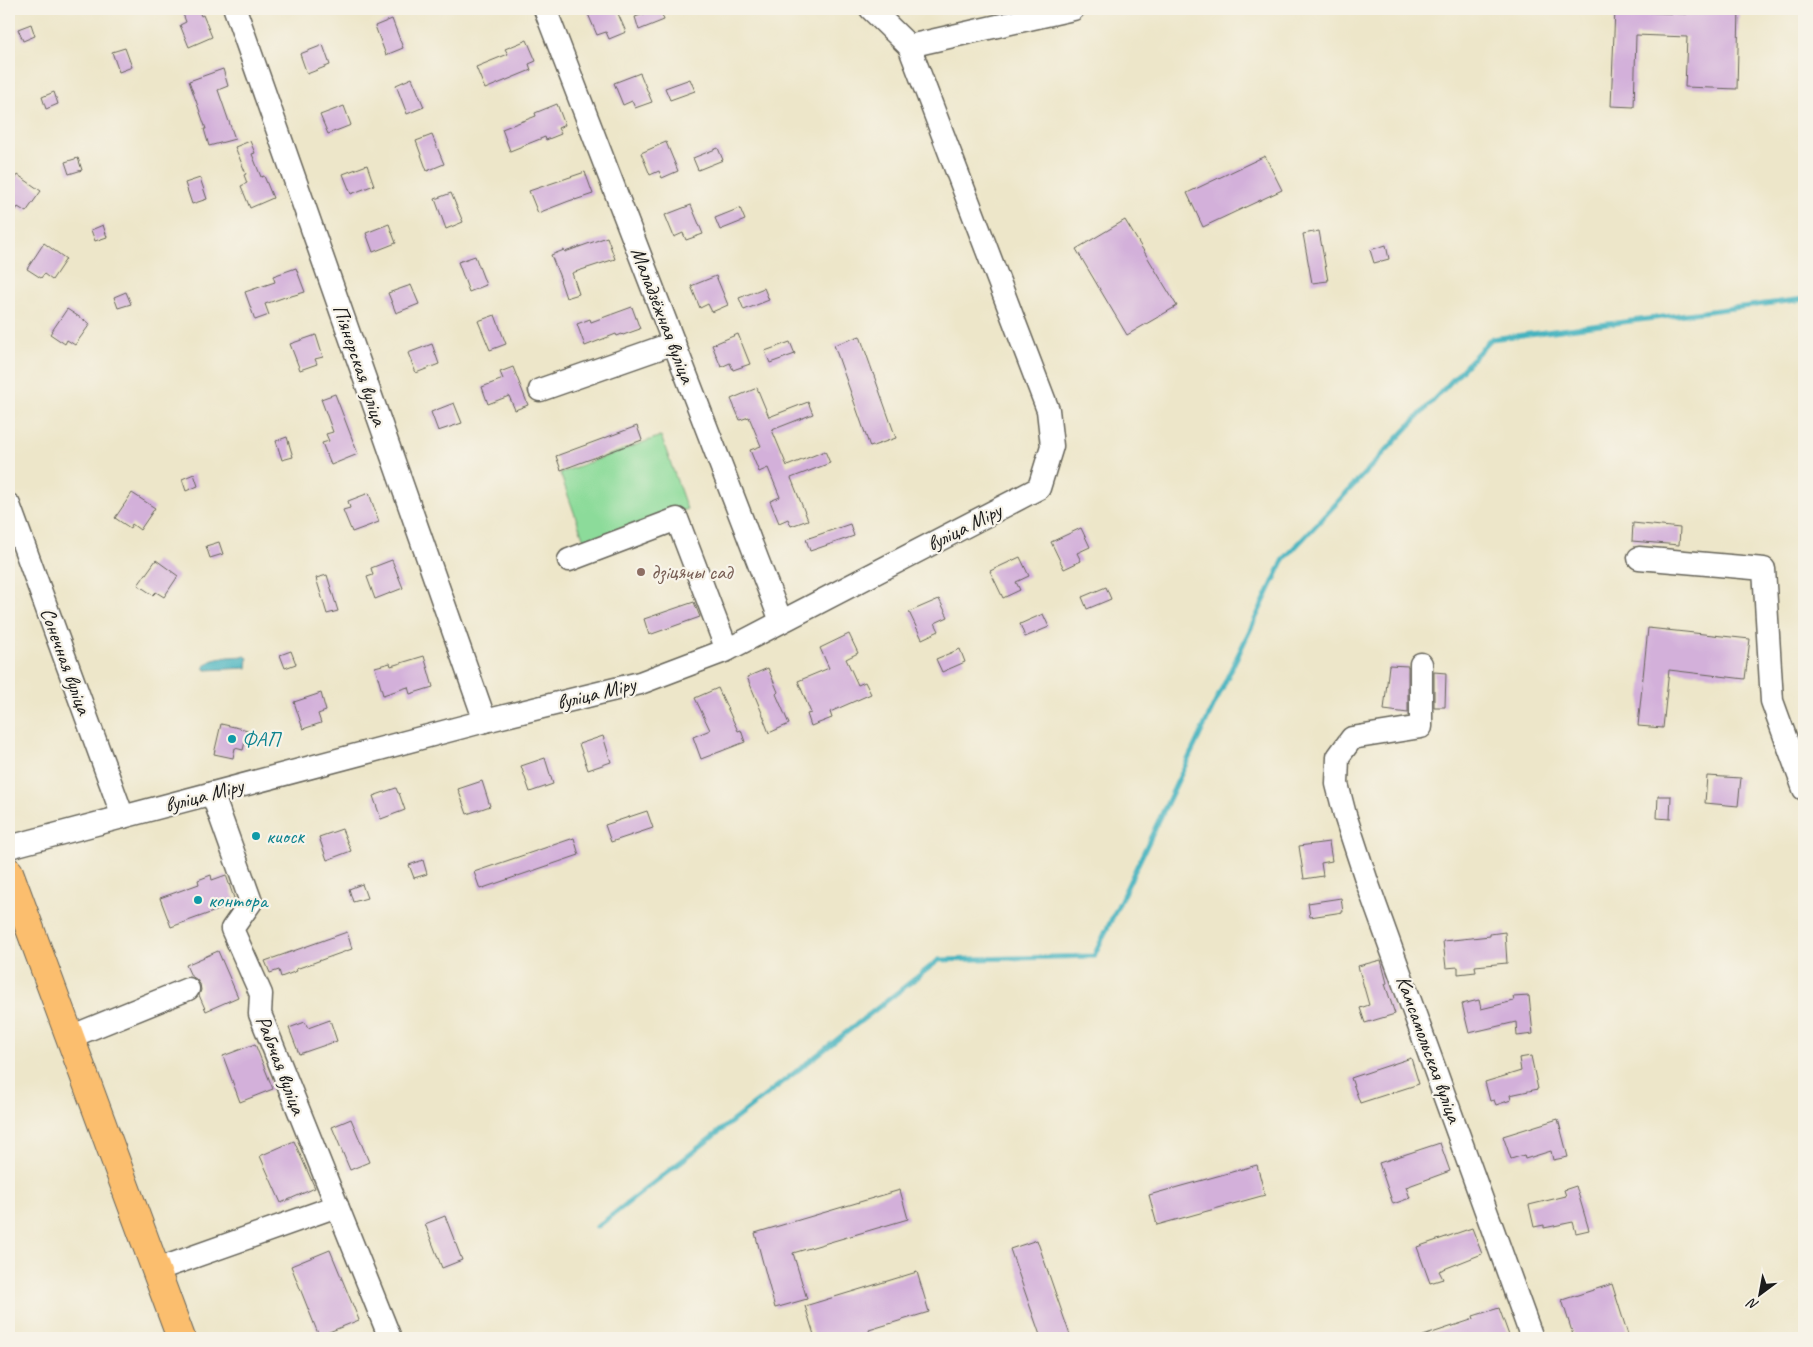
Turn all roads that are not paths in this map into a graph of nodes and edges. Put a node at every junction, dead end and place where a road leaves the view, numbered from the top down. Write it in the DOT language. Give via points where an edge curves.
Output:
graph roads {
  1 [pos="235,9"];
  2 [pos="545,9"];
  3 [pos="872,9"];
  4 [pos="1074,9"];
  5 [pos="909,46"];
  6 [pos="674,343"];
  7 [pos="540,390"];
  8 [pos="9,504"];
  9 [pos="1639,558"];
  10 [pos="569,560"];
  11 [pos="781,621"];
  12 [pos="727,650"];
  13 [pos="1421,664"];
  14 [pos="485,721"];
  15 [pos="1804,789"];
  16 [pos="212,793"];
  17 [pos="123,816"];
  18 [pos="9,846"];
  19 [pos="9,872"];
  20 [pos="188,989"];
  21 [pos="70,1037"];
  22 [pos="337,1206"];
  23 [pos="156,1270"];
  24 [pos="181,1338"];
  25 [pos="390,1338"];
  26 [pos="1532,1338"];
  1 -- 14 [label="street, Піянерская вуліца"];
  2 -- 6 [label="street, Маладзёжная вуліца"];
  3 -- 5 [label="street"];
  4 -- 5 [label="street"];
  5 -- 11 [label="street, вуліца Міру" via="1048,410 1052,446 1039,488"];
  6 -- 7 [label="street"];
  6 -- 11 [label="street, Маладзёжная вуліца"];
  8 -- 17 [label="street, Сонечная вуліца"];
  9 -- 15 [label="street" via="1764,569 1772,701"];
  10 -- 12 [label="street" via="677,518"];
  11 -- 12 [label="street, вуліца Міру"];
  12 -- 14 [label="street, вуліца Міру" via="640,683"];
  13 -- 26 [label="street, Камсамольская вуліца" via="1421,727 1352,738 1338,757 1338,784 1345,815"];
  14 -- 16 [label="street, вуліца Міру"];
  16 -- 17 [label="street, вуліца Міру"];
  16 -- 22 [label="street, Рабочая вуліца" via="250,902 232,929 260,994 260,1014"];
  17 -- 18 [label="street, вуліца Міру"];
  19 -- 21 [label="main road"];
  20 -- 21 [label="street"];
  21 -- 23 [label="main road"];
  22 -- 23 [label="street"];
  22 -- 25 [label="street, Рабочая вуліца"];
  23 -- 24 [label="main road"];
}
